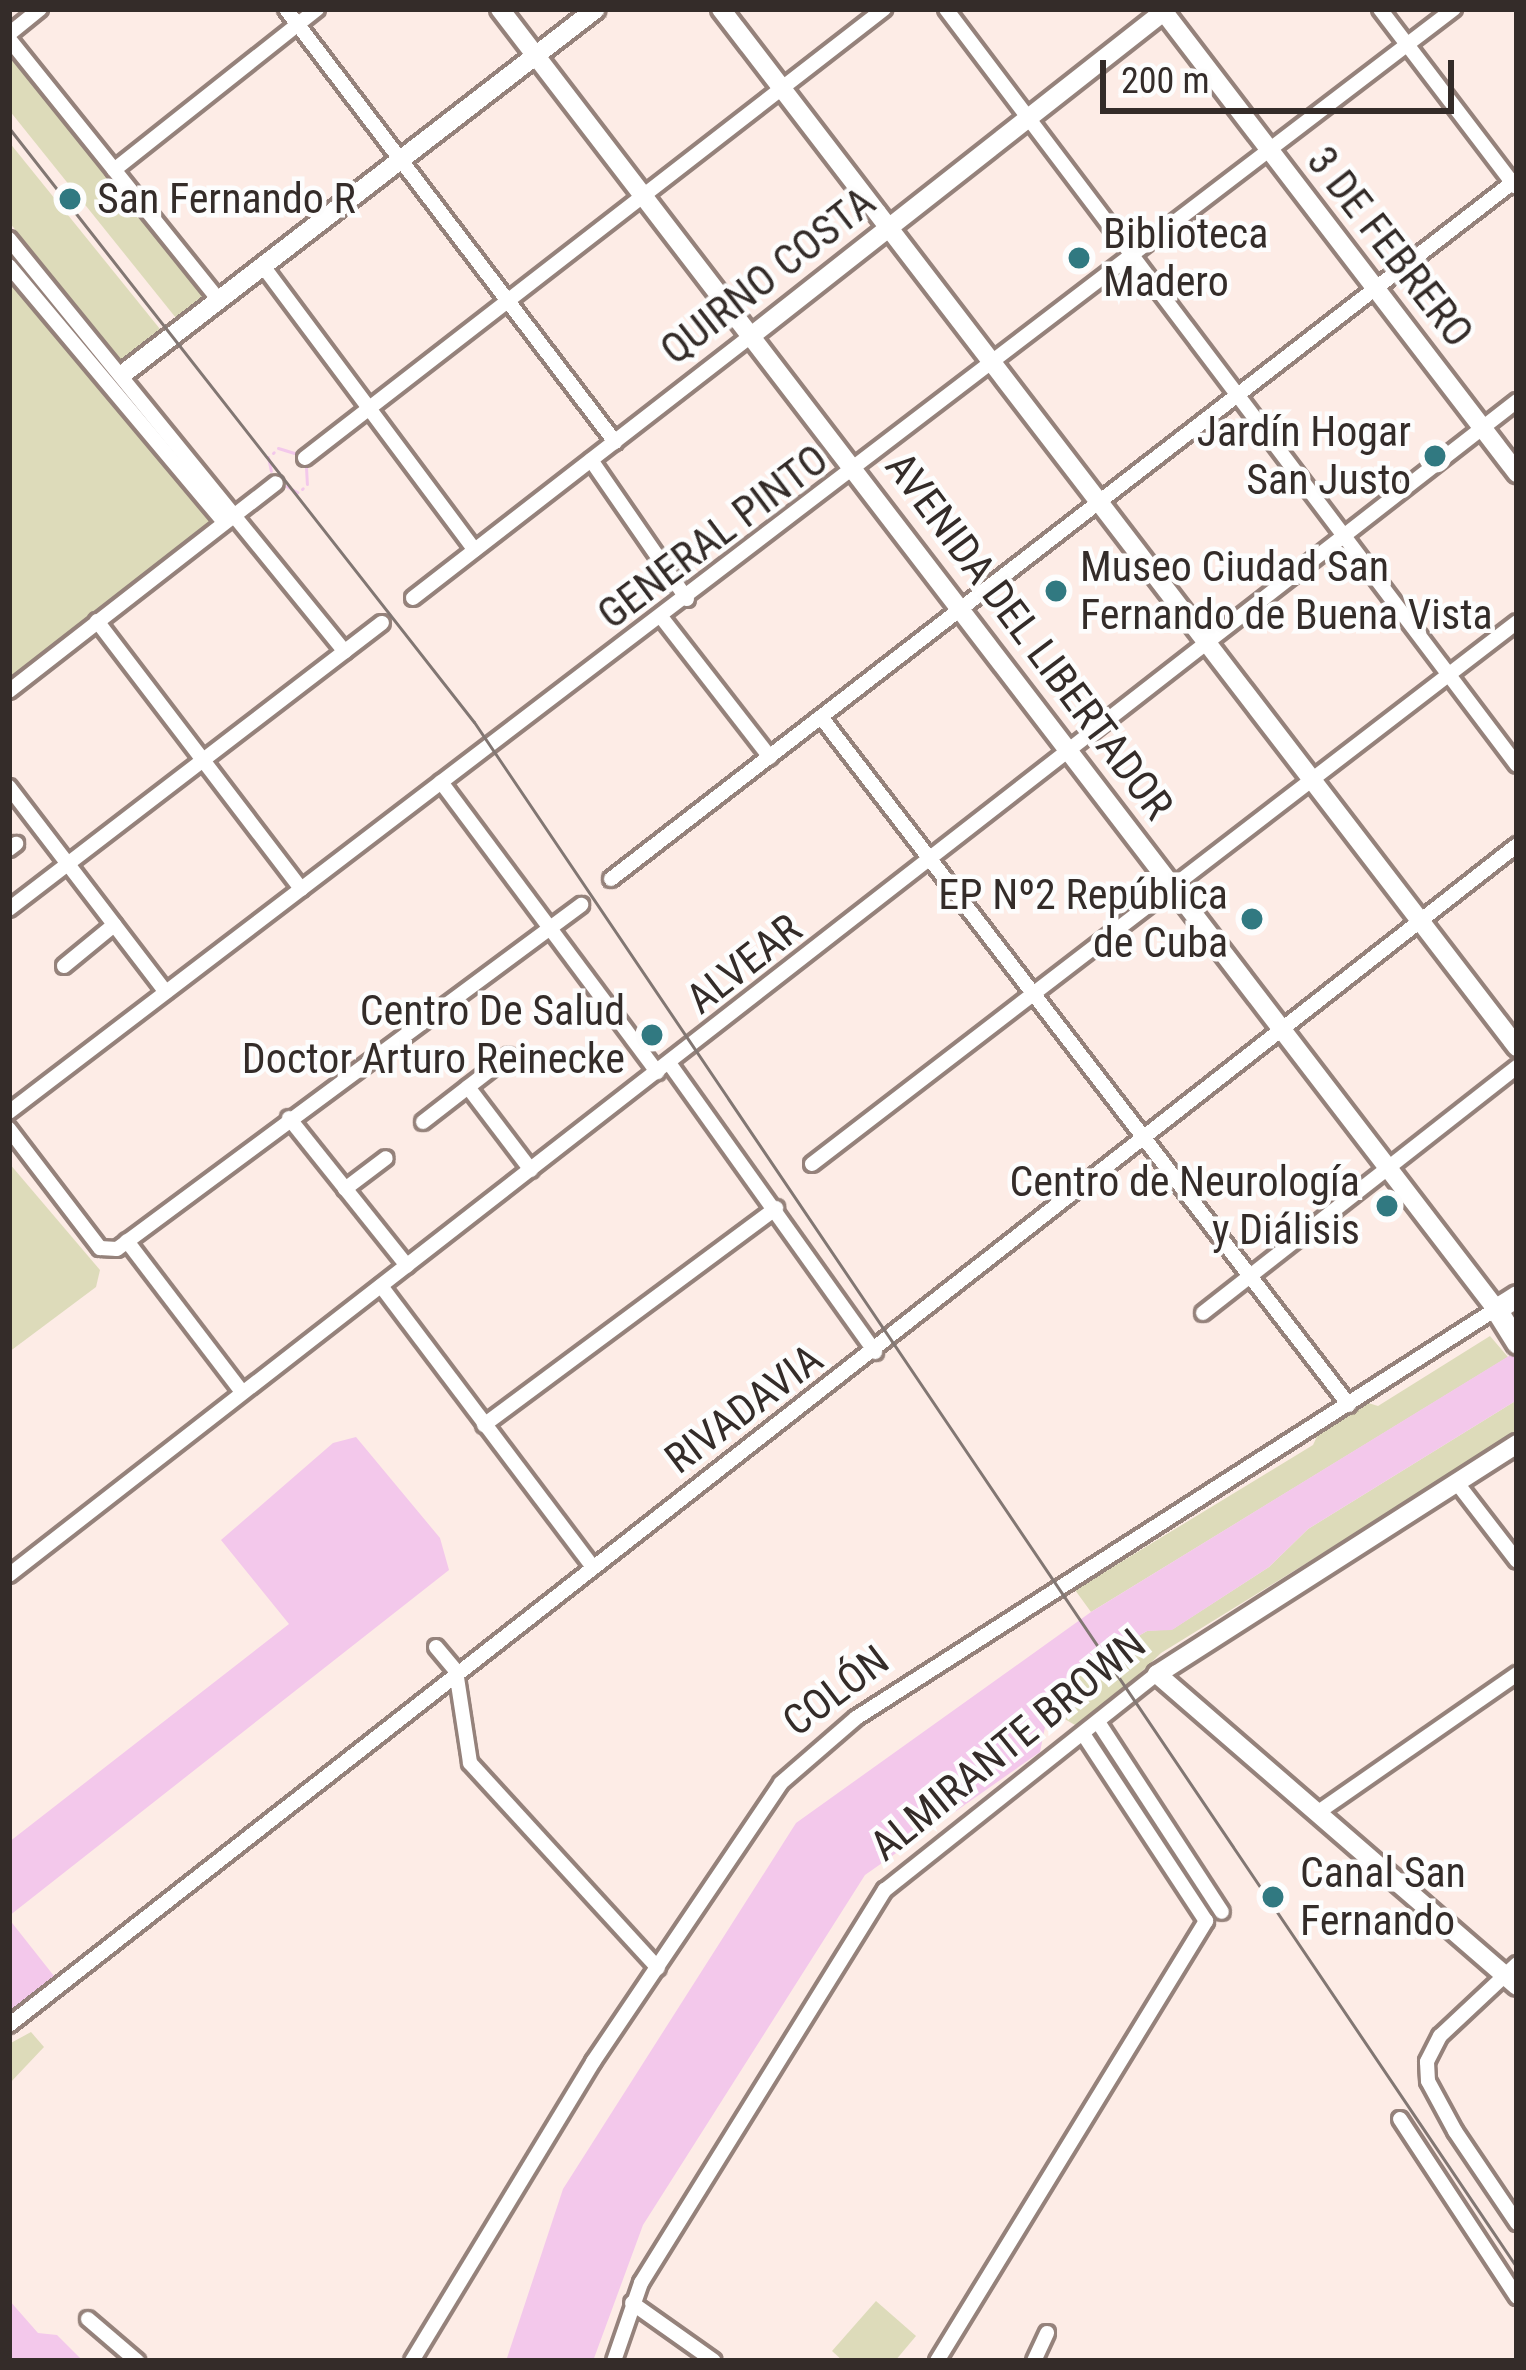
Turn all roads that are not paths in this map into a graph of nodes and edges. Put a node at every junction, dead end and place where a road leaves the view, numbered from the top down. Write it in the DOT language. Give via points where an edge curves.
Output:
graph roads {
  1 [pos="40,9"];
  2 [pos="286,9"];
  3 [pos="316,9"];
  4 [pos="500,9"];
  5 [pos="596,9"];
  6 [pos="721,9"];
  7 [pos="884,9"];
  8 [pos="946,9"];
  9 [pos="1379,9"];
  10 [pos="1454,9"];
  11 [pos="1164,10"];
  12 [pos="297,24"];
  13 [pos="9,36"];
  14 [pos="1407,45"];
  15 [pos="536,56"];
  16 [pos="783,89"];
  17 [pos="1030,116"];
  18 [pos="1270,151"];
  19 [pos="402,158"];
  20 [pos="114,170"];
  21 [pos="1515,183"];
  22 [pos="644,196"];
  23 [pos="891,225"];
  24 [pos="9,239"];
  25 [pos="1138,254"];
  26 [pos="9,266"];
  27 [pos="262,266"];
  28 [pos="1376,288"];
  29 [pos="219,300"];
  30 [pos="510,302"];
  31 [pos="755,333"];
  32 [pos="999,363"];
  33 [pos="112,383"];
  34 [pos="1241,392"];
  35 [pos="1517,401"];
  36 [pos="372,407"];
  37 [pos="1483,428"];
  38 [pos="615,442"];
  39 [pos="305,458"];
  40 [pos="591,460"];
  41 [pos="859,468"];
  42 [pos="1517,472"];
  43 [pos="275,483"];
  44 [pos="1102,500"];
  45 [pos="238,512"];
  46 [pos="224,522"];
  47 [pos="1347,535"];
  48 [pos="475,550"];
  49 [pos="413,598"];
  50 [pos="687,599"];
  51 [pos="960,606"];
  52 [pos="662,618"];
  53 [pos="97,622"];
  54 [pos="382,622"];
  55 [pos="1517,622"];
  56 [pos="1209,643"];
  57 [pos="345,652"];
  58 [pos="1452,674"];
  59 [pos="9,692"];
  60 [pos="821,718"];
  61 [pos="1069,752"];
  62 [pos="770,757"];
  63 [pos="204,759"];
  64 [pos="1517,765"];
  65 [pos="441,782"];
  66 [pos="1313,782"];
  67 [pos="9,788"];
  68 [pos="1517,845"];
  69 [pos="929,861"];
  70 [pos="67,864"];
  71 [pos="611,879"];
  72 [pos="1173,888"];
  73 [pos="301,889"];
  74 [pos="580,905"];
  75 [pos="9,909"];
  76 [pos="1418,923"];
  77 [pos="115,925"];
  78 [pos="549,928"];
  79 [pos="64,966"];
  80 [pos="166,992"];
  81 [pos="1034,994"];
  82 [pos="1280,1032"];
  83 [pos="1517,1047"];
  84 [pos="508,1056"];
  85 [pos="1517,1066"];
  86 [pos="663,1068"];
  87 [pos="468,1088"];
  88 [pos="9,1112"];
  89 [pos="289,1118"];
  90 [pos="423,1122"];
  91 [pos="9,1129"];
  92 [pos="1144,1136"];
  93 [pos="386,1158"];
  94 [pos="812,1164"];
  95 [pos="1387,1168"];
  96 [pos="530,1170"];
  97 [pos="345,1189"];
  98 [pos="776,1208"];
  99 [pos="127,1241"];
  100 [pos="406,1266"];
  101 [pos="1251,1273"];
  102 [pos="381,1286"];
  103 [pos="1517,1295"];
  104 [pos="1496,1309"];
  105 [pos="1203,1312"];
  106 [pos="1517,1342"];
  107 [pos="875,1352"];
  108 [pos="242,1392"];
  109 [pos="1349,1405"];
  110 [pos="484,1425"];
  111 [pos="1517,1444"];
  112 [pos="1457,1483"];
  113 [pos="1517,1561"];
  114 [pos="592,1566"];
  115 [pos="9,1575"];
  116 [pos="436,1647"];
  117 [pos="456,1671"];
  118 [pos="1157,1674"];
  119 [pos="1517,1674"];
  120 [pos="1100,1726"];
  121 [pos="1085,1737"];
  122 [pos="1317,1814"];
  123 [pos="1222,1912"];
  124 [pos="658,1968"];
  125 [pos="1512,1975"];
  126 [pos="9,2025"];
  127 [pos="1400,2119"];
  128 [pos="1517,2224"];
  129 [pos="1517,2297"];
  130 [pos="632,2303"];
  131 [pos="88,2319"];
  132 [pos="1047,2333"];
  133 [pos="137,2361"];
  134 [pos="412,2361"];
  135 [pos="614,2361"];
  136 [pos="714,2361"];
  137 [pos="937,2361"];
  138 [pos="1034,2361"];
  1 -- 13 [label="street"];
  2 -- 12 [label="street"];
  3 -- 12 [label="street"];
  4 -- 15 [label="main road, AVENIDA DEL LIBERTADOR"];
  5 -- 15 [label="main road"];
  6 -- 16 [label="main road"];
  7 -- 16 [label="street"];
  8 -- 17 [label="street"];
  9 -- 14 [label="street"];
  10 -- 14 [label="street, GENERAL PINTO"];
  11 -- 17 [label="main road, QUIRNO COSTA"];
  11 -- 18 [label="main road, 3 DE FEBRERO"];
  12 -- 19 [label="street"];
  12 -- 20 [label="street"];
  13 -- 20 [label="street"];
  14 -- 18 [label="street, GENERAL PINTO"];
  14 -- 21 [label="street"];
  15 -- 19 [label="main road"];
  15 -- 22 [label="main road, AVENIDA DEL LIBERTADOR"];
  16 -- 22 [label="street"];
  16 -- 23 [label="main road"];
  17 -- 23 [label="main road, QUIRNO COSTA"];
  17 -- 25 [label="street"];
  18 -- 25 [label="street, GENERAL PINTO"];
  18 -- 28 [label="main road, 3 DE FEBRERO"];
  19 -- 27 [label="main road"];
  19 -- 30 [label="street"];
  20 -- 29 [label="street"];
  21 -- 28 [label="street"];
  22 -- 30 [label="street"];
  22 -- 31 [label="main road, AVENIDA DEL LIBERTADOR"];
  23 -- 31 [label="main road, QUIRNO COSTA"];
  23 -- 32 [label="main road"];
  24 -- 33 [label="street"];
  25 -- 32 [label="street, GENERAL PINTO"];
  25 -- 34 [label="street"];
  26 -- 33 [label="street"];
  27 -- 29 [label="main road"];
  27 -- 36 [label="street"];
  28 -- 34 [label="street"];
  28 -- 37 [label="main road, 3 DE FEBRERO"];
  29 -- 33 [label="main road"];
  30 -- 36 [label="street"];
  30 -- 38 [label="street"];
  31 -- 38 [label="street, QUIRNO COSTA"];
  31 -- 41 [label="main road, AVENIDA DEL LIBERTADOR"];
  32 -- 41 [label="street, GENERAL PINTO"];
  32 -- 44 [label="main road"];
  33 -- 45 [label="street"];
  33 -- 46 [label="street"];
  34 -- 44 [label="street"];
  34 -- 47 [label="street"];
  35 -- 37 [label="street, ALVEAR"];
  36 -- 39 [label="street"];
  36 -- 48 [label="street"];
  37 -- 42 [label="main road, 3 DE FEBRERO"];
  37 -- 47 [label="street, ALVEAR"];
  38 -- 40 [label="street, QUIRNO COSTA"];
  40 -- 48 [label="street, QUIRNO COSTA"];
  40 -- 50 [label="street"];
  41 -- 50 [label="street, GENERAL PINTO"];
  41 -- 51 [label="main road, AVENIDA DEL LIBERTADOR"];
  43 -- 45 [label="street"];
  44 -- 51 [label="street"];
  44 -- 56 [label="main road"];
  45 -- 46 [label="street"];
  45 -- 57 [label="street"];
  46 -- 53 [label="street"];
  47 -- 56 [label="street, ALVEAR"];
  47 -- 58 [label="street"];
  48 -- 49 [label="street, QUIRNO COSTA"];
  50 -- 52 [label="street, GENERAL PINTO"];
  51 -- 60 [label="street"];
  51 -- 61 [label="main road, AVENIDA DEL LIBERTADOR"];
  52 -- 62 [label="street"];
  52 -- 65 [label="street, GENERAL PINTO"];
  53 -- 59 [label="street"];
  53 -- 63 [label="street"];
  54 -- 57 [label="street"];
  55 -- 58 [label="street"];
  56 -- 61 [label="street, ALVEAR"];
  56 -- 66 [label="main road"];
  57 -- 63 [label="street"];
  58 -- 64 [label="street"];
  58 -- 66 [label="street"];
  60 -- 62 [label="street"];
  60 -- 69 [label="street"];
  61 -- 69 [label="street, ALVEAR"];
  61 -- 72 [label="main road, AVENIDA DEL LIBERTADOR"];
  62 -- 71 [label="street"];
  63 -- 70 [label="street"];
  63 -- 73 [label="street"];
  65 -- 73 [label="street, GENERAL PINTO"];
  65 -- 78 [label="street"];
  66 -- 72 [label="street"];
  66 -- 76 [label="main road"];
  67 -- 70 [label="street"];
  68 -- 76 [label="street, RIVADAVIA"];
  69 -- 81 [label="street"];
  69 -- 86 [label="street, ALVEAR"];
  70 -- 75 [label="street"];
  70 -- 77 [label="street"];
  72 -- 81 [label="street"];
  72 -- 82 [label="main road, AVENIDA DEL LIBERTADOR"];
  73 -- 80 [label="street, GENERAL PINTO"];
  74 -- 78 [label="street"];
  76 -- 82 [label="street, RIVADAVIA"];
  76 -- 83 [label="main road"];
  77 -- 79 [label="street"];
  77 -- 80 [label="street"];
  78 -- 86 [label="street"];
  78 -- 89 [label="street"];
  80 -- 88 [label="street, GENERAL PINTO"];
  81 -- 92 [label="street"];
  81 -- 94 [label="street"];
  82 -- 92 [label="street, RIVADAVIA"];
  82 -- 95 [label="main road, AVENIDA DEL LIBERTADOR"];
  84 -- 87 [label="street"];
  85 -- 95 [label="street"];
  86 -- 96 [label="street, ALVEAR"];
  86 -- 98 [label="street"];
  87 -- 90 [label="street"];
  87 -- 96 [label="street"];
  89 -- 97 [label="street"];
  89 -- 99 [label="street"];
  91 -- 99 [label="street" via="108,1252"];
  92 -- 101 [label="street"];
  92 -- 107 [label="street, RIVADAVIA"];
  93 -- 97 [label="street"];
  95 -- 101 [label="street"];
  95 -- 104 [label="main road, AVENIDA DEL LIBERTADOR"];
  96 -- 100 [label="street, ALVEAR"];
  97 -- 100 [label="street"];
  98 -- 107 [label="street"];
  98 -- 110 [label="street"];
  99 -- 108 [label="street"];
  100 -- 102 [label="street, ALVEAR"];
  101 -- 105 [label="street"];
  101 -- 109 [label="street"];
  102 -- 108 [label="street, ALVEAR"];
  102 -- 110 [label="street"];
  103 -- 104 [label="main road, COLÓN"];
  104 -- 106 [label="main road"];
  104 -- 109 [label="street, COLÓN"];
  107 -- 114 [label="street, RIVADAVIA"];
  108 -- 115 [label="street, ALVEAR"];
  109 -- 124 [label="street, COLÓN" via="812,1754 756,1814"];
  110 -- 114 [label="street"];
  111 -- 112 [label="main road, ALMIRANTE BROWN"];
  112 -- 113 [label="street"];
  112 -- 118 [label="main road, ALMIRANTE BROWN"];
  114 -- 117 [label="street, RIVADAVIA"];
  116 -- 117 [label="street"];
  117 -- 124 [label="street" via="470,1763"];
  117 -- 126 [label="street, RIVADAVIA"];
  118 -- 120 [label="street, ALMIRANTE BROWN"];
  118 -- 122 [label="main road"];
  119 -- 122 [label="street"];
  120 -- 121 [label="street, ALMIRANTE BROWN"];
  120 -- 123 [label="street"];
  121 -- 130 [label="street, ALMIRANTE BROWN" via="885,1890 712,2158"];
  121 -- 137 [label="street" via="1206,1921"];
  122 -- 125 [label="main road"];
  124 -- 134 [label="street, COLÓN"];
  125 -- 128 [label="street" via="1440,2036 1428,2081"];
  127 -- 129 [label="street"];
  130 -- 135 [label="street, ALMIRANTE BROWN"];
  130 -- 136 [label="street"];
  131 -- 133 [label="street"];
  132 -- 138 [label="street"];
}
